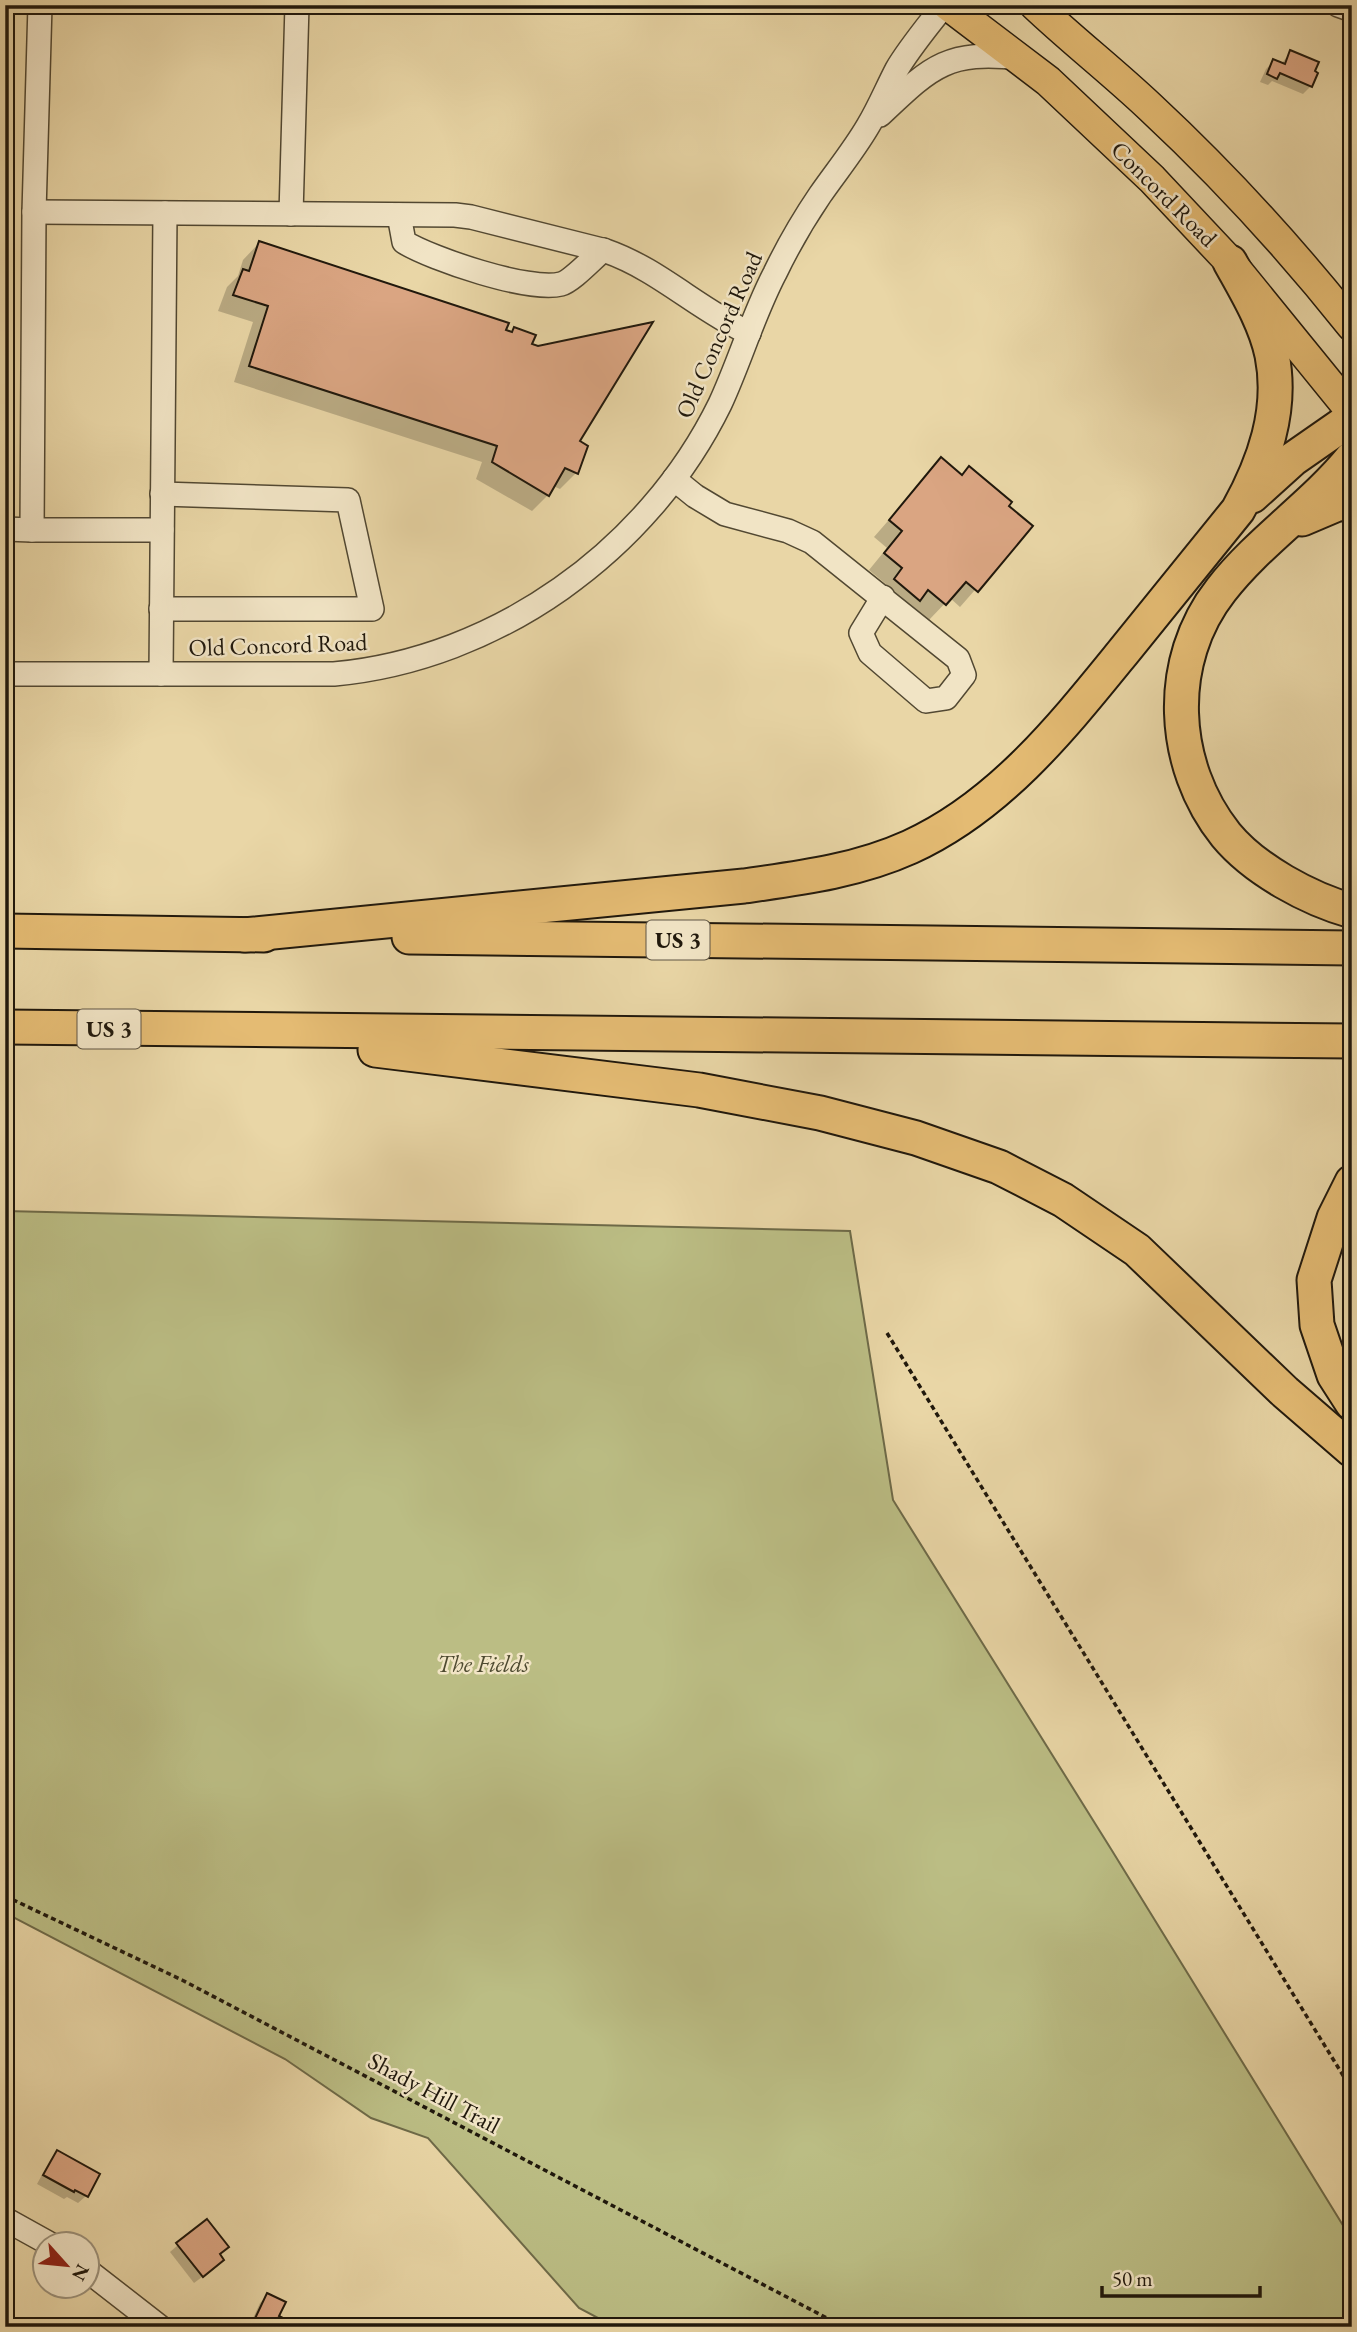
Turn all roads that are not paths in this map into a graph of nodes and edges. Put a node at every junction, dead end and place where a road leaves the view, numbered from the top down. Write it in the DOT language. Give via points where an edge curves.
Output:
graph roads {
  1 [pos="40,5"];
  2 [pos="297,5"];
  3 [pos="946,5"];
  4 [pos="1338,5"];
  5 [pos="1042,9"];
  6 [pos="1352,10"];
  7 [pos="1019,58"];
  8 [pos="868,127"];
  9 [pos="34,212"];
  10 [pos="165,213"];
  11 [pos="291,214"];
  12 [pos="399,215"];
  13 [pos="603,250"];
  14 [pos="1230,262"];
  15 [pos="1352,326"];
  16 [pos="749,333"];
  17 [pos="1352,412"];
  18 [pos="1352,418"];
  19 [pos="1352,458"];
  20 [pos="674,479"];
  21 [pos="162,494"];
  22 [pos="1352,501"];
  23 [pos="1238,510"];
  24 [pos="1283,524"];
  25 [pos="5,529"];
  26 [pos="32,530"];
  27 [pos="162,530"];
  28 [pos="883,597"];
  29 [pos="161,609"];
  30 [pos="5,674"];
  31 [pos="161,674"];
  32 [pos="1352,911"];
  33 [pos="5,932"];
  34 [pos="244,935"];
  35 [pos="1352,948"];
  36 [pos="5,1027"];
  37 [pos="213,1030"];
  38 [pos="1352,1041"];
  39 [pos="1352,1182"];
  40 [pos="1352,1403"];
  41 [pos="1352,1450"];
  42 [pos="5,2219"];
  43 [pos="32,2235"];
  44 [pos="102,2282"];
  45 [pos="160,2327"];
  1 -- 9 [label="street"];
  2 -- 11 [label="street"];
  3 -- 7 [label="main road, Concord Road"];
  3 -- 8 [label="street, Old Concord Road" via="898,68"];
  4 -- 6 [label="street"];
  5 -- 15 [label="main road" via="1190,145 1263,220"];
  7 -- 8 [label="street, Old Concord Road" via="978,55 941,64"];
  7 -- 14 [label="main road, Concord Road" via="1152,179"];
  8 -- 16 [label="street, Old Concord Road" via="787,249"];
  9 -- 10 [label="street"];
  9 -- 26 [label="street"];
  10 -- 11 [label="street"];
  10 -- 21 [label="street"];
  11 -- 12 [label="street"];
  12 -- 13 [label="street" via="471,217"];
  12 -- 13 [label="street" via="404,242 422,253 539,286 564,284"];
  13 -- 16 [label="street" via="625,257 708,312"];
  14 -- 17 [label="main road, Concord Road"];
  14 -- 23 [label="highway" via="1262,327 1275,378 1268,438"];
  16 -- 20 [label="street, Old Concord Road" via="720,404"];
  18 -- 23 [label="highway" via="1293,459"];
  19 -- 24 [label="highway"];
  20 -- 28 [label="street" via="712,508 812,541"];
  20 -- 31 [label="street, Old Concord Road" via="628,534 579,575 518,616 454,646 365,671 334,674"];
  21 -- 27 [label="street"];
  21 -- 29 [label="street" via="348,500 372,609"];
  22 -- 24 [label="highway"];
  23 -- 34 [label="highway" via="1042,749 949,827 909,847 822,875 744,886"];
  24 -- 32 [label="highway" via="1221,590 1190,647 1182,681 1181,720 1190,772 1210,814 1228,838 1297,889"];
  25 -- 26 [label="street"];
  26 -- 27 [label="street"];
  27 -- 29 [label="street"];
  28 -- 28 [label="street" via="861,633 870,653 926,701 946,698 964,675 958,659"];
  29 -- 31 [label="street"];
  30 -- 31 [label="street, Old Concord Road"];
  33 -- 34 [label="highway, US 3"];
  34 -- 35 [label="highway, US 3"];
  36 -- 37 [label="highway, US 3"];
  37 -- 38 [label="highway, US 3"];
  37 -- 41 [label="highway" via="699,1090 820,1113 916,1138 999,1167 1063,1200 1137,1250"];
  39 -- 40 [label="highway" via="1334,1218 1314,1280 1317,1325 1334,1375"];
  42 -- 43 [label="street"];
  44 -- 45 [label="street"];
}
